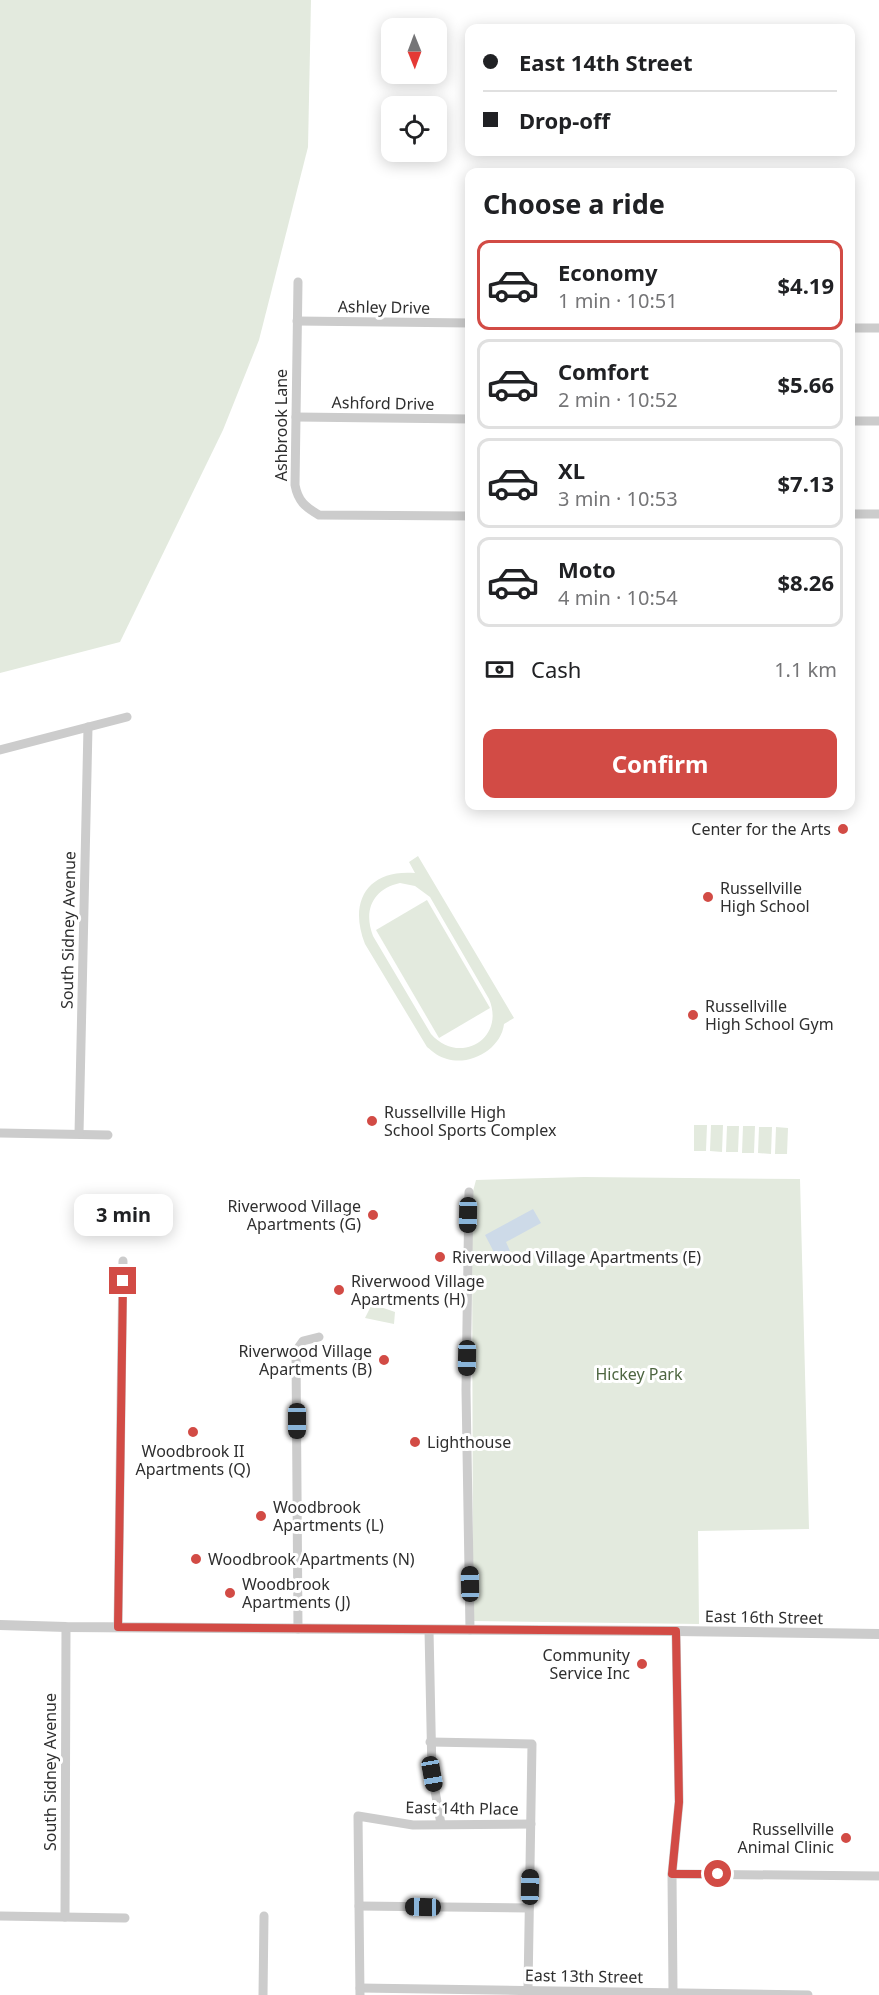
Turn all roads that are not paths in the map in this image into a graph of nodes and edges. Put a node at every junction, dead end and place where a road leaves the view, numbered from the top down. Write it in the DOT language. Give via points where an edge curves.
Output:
graph roads {
  1 [pos="298,282"];
  2 [pos="297,321"];
  3 [pos="465,323"];
  4 [pos="855,328"];
  5 [pos="879,328"];
  6 [pos="296,417"];
  7 [pos="465,419"];
  8 [pos="855,421"];
  9 [pos="879,421"];
  10 [pos="855,514"];
  11 [pos="879,514"];
  12 [pos="465,516"];
  13 [pos="127,717"];
  14 [pos="88,727"];
  15 [pos="0,750"];
  16 [pos="0,1133"];
  17 [pos="79,1134"];
  18 [pos="108,1135"];
  19 [pos="469,1192"];
  20 [pos="123,1262"];
  21 [pos="319,1337"];
  22 [pos="0,1625"];
  23 [pos="66,1627"];
  24 [pos="118,1627"];
  25 [pos="298,1629"];
  26 [pos="429,1630"];
  27 [pos="470,1630"];
  28 [pos="676,1631"];
  29 [pos="879,1634"];
  30 [pos="430,1742"];
  31 [pos="441,1824"];
  32 [pos="531,1824"];
  33 [pos="672,1874"];
  34 [pos="879,1876"];
  35 [pos="359,1906"];
  36 [pos="529,1908"];
  37 [pos="0,1916"];
  38 [pos="264,1916"];
  39 [pos="65,1917"];
  40 [pos="125,1918"];
  41 [pos="528,1989"];
  42 [pos="360,1991"];
  43 [pos="673,1992"];
  44 [pos="263,1995"];
  45 [pos="808,1995"];
  1 -- 2 [label="street, Ashbrook Lane"];
  2 -- 3 [label="street, Ashley Drive"];
  2 -- 6 [label="street, Ashbrook Lane"];
  4 -- 5 [label="street"];
  6 -- 7 [label="street, Ashford Drive"];
  6 -- 12 [label="street, Ashbrook Lane" via="295,485 305,507 319,515"];
  8 -- 9 [label="street"];
  10 -- 11 [label="street"];
  13 -- 14 [label="street"];
  14 -- 15 [label="street"];
  14 -- 17 [label="street, South Sidney Avenue"];
  16 -- 17 [label="street"];
  17 -- 18 [label="street"];
  19 -- 27 [label="street" via="466,1390"];
  20 -- 24 [label="street"];
  21 -- 25 [label="street" via="303,1341 297,1351"];
  22 -- 23 [label="street, East 16th Street"];
  23 -- 24 [label="street, East 16th Street"];
  23 -- 39 [label="street, South Sidney Avenue"];
  24 -- 25 [label="street, East 16th Street"];
  25 -- 26 [label="street, East 16th Street"];
  26 -- 27 [label="street, East 16th Street"];
  26 -- 30 [label="street"];
  27 -- 28 [label="street, East 16th Street"];
  28 -- 29 [label="street, East 16th Street"];
  28 -- 33 [label="street" via="679,1802"];
  30 -- 31 [label="street"];
  30 -- 32 [label="street" via="532,1744"];
  31 -- 32 [label="street, East 14th Place"];
  31 -- 35 [label="street, East 14th Place" via="412,1825 358,1816"];
  32 -- 36 [label="street"];
  33 -- 34 [label="street"];
  33 -- 43 [label="street"];
  35 -- 36 [label="street"];
  35 -- 42 [label="street"];
  36 -- 41 [label="street"];
  37 -- 39 [label="street"];
  38 -- 44 [label="street"];
  39 -- 40 [label="street"];
  41 -- 42 [label="street, East 13th Street"];
  41 -- 43 [label="street, East 13th Street"];
  43 -- 45 [label="street, East 13th Street"];
}
